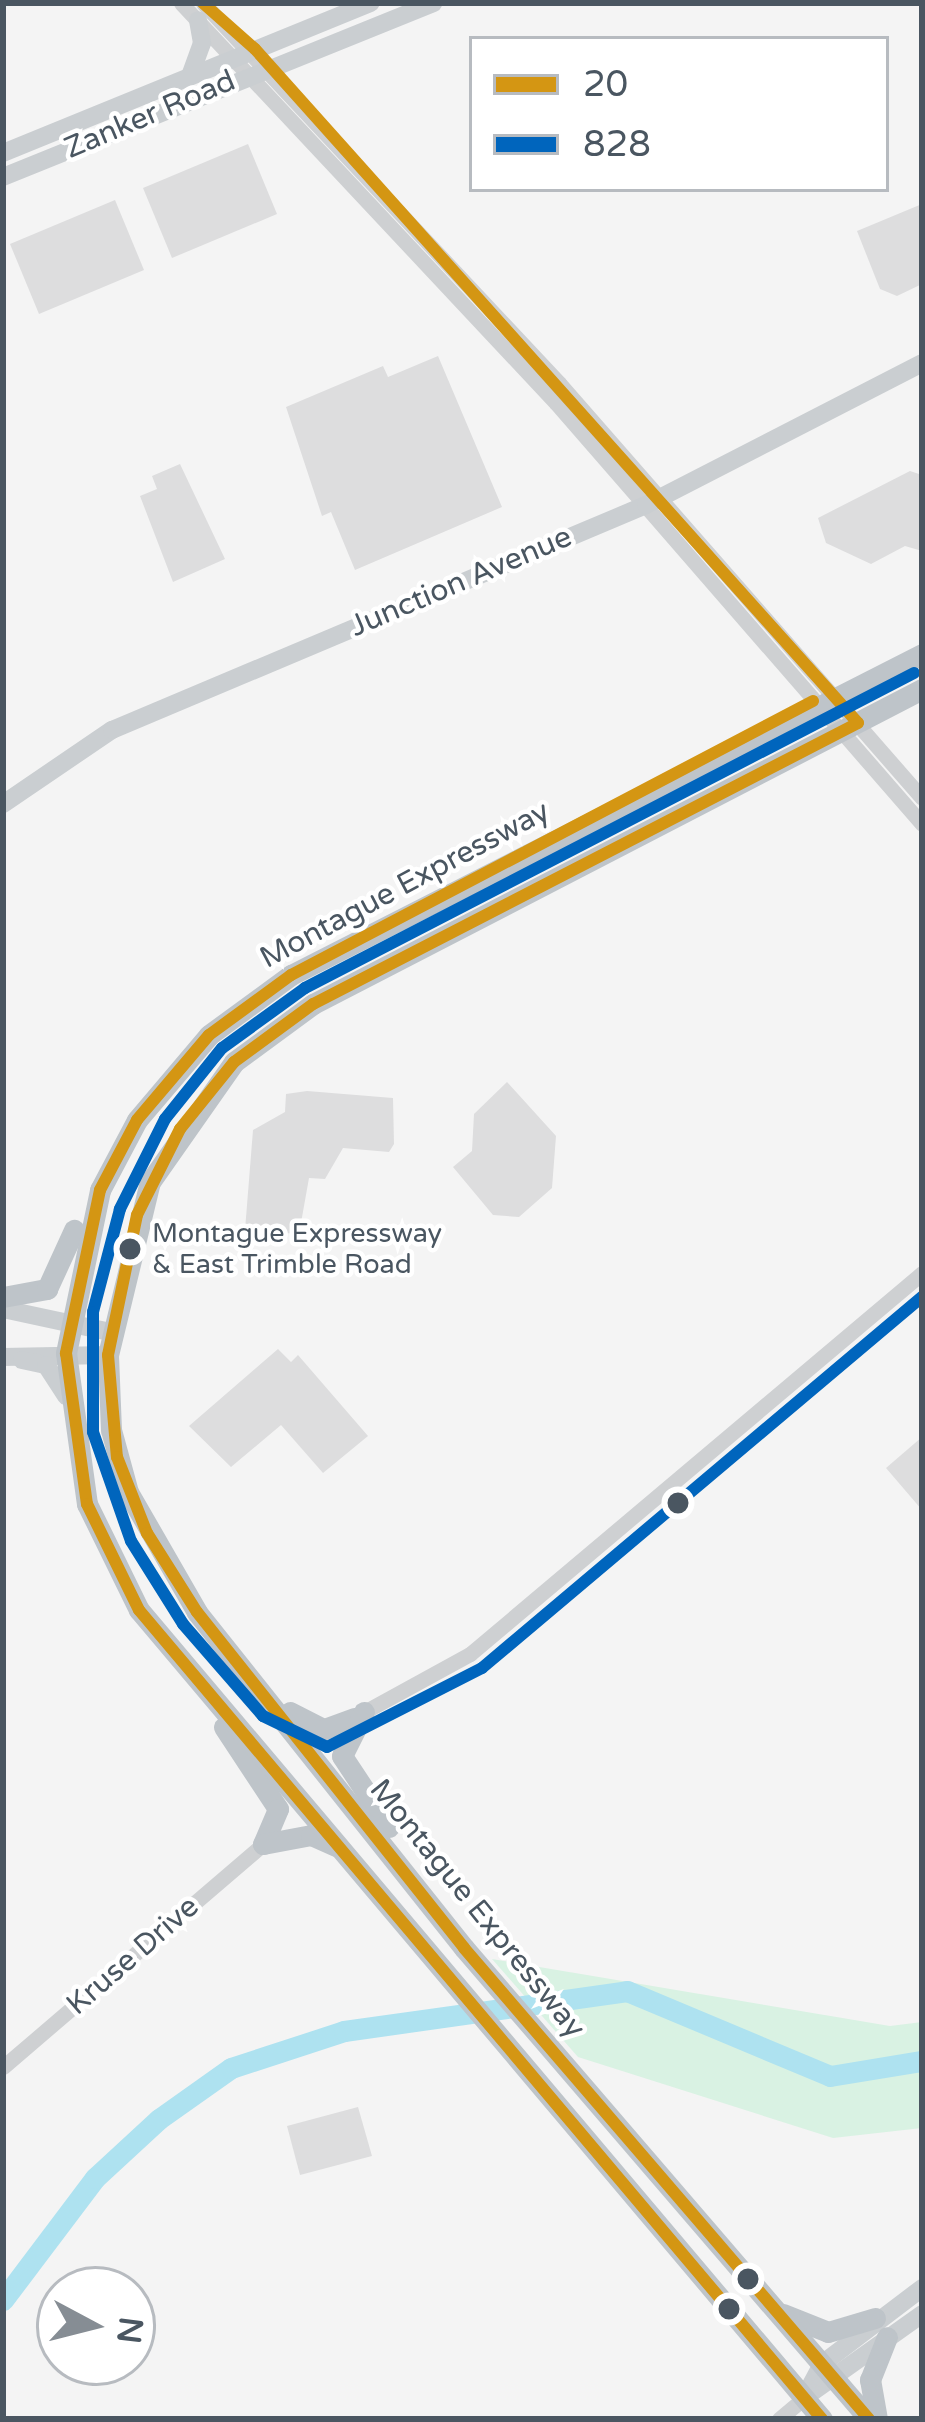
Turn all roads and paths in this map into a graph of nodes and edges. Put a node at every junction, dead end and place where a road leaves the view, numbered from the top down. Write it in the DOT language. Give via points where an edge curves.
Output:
graph roads {
  1 [pos="181,3"];
  2 [pos="371,3"];
  3 [pos="433,3"];
  4 [pos="201,11"];
  5 [pos="256,50"];
  6 [pos="236,58"];
  7 [pos="271,66"];
  8 [pos="251,74"];
  9 [pos="190,76"];
  10 [pos="3,153"];
  11 [pos="3,177"];
  12 [pos="392,218"];
  13 [pos="922,363"];
  14 [pos="654,501"];
  15 [pos="922,654"];
  16 [pos="922,689"];
  17 [pos="827,700"];
  18 [pos="848,727"];
  19 [pos="922,798"];
  20 [pos="3,804"];
  21 [pos="922,824"];
  22 [pos="100,1190"];
  23 [pos="922,1273"];
  24 [pos="3,1297"];
  25 [pos="3,1309"];
  26 [pos="68,1328"];
  27 [pos="109,1344"];
  28 [pos="65,1353"];
  29 [pos="7,1357"];
  30 [pos="67,1398"];
  31 [pos="209,1696"];
  32 [pos="274,1702"];
  33 [pos="364,1712"];
  34 [pos="262,1844"];
  35 [pos="344,1851"];
  36 [pos="412,1876"];
  37 [pos="3,2067"];
  38 [pos="922,2288"];
  39 [pos="778,2311"];
  40 [pos="922,2314"];
  41 [pos="881,2327"];
  42 [pos="829,2372"];
  43 [pos="804,2398"];
  44 [pos="779,2419"];
  45 [pos="822,2419"];
  46 [pos="873,2419"];
  1 -- 4 [label="street"];
  2 -- 5 [label="main road, Zanker Road"];
  3 -- 7 [label="main road, Zanker Road"];
  4 -- 5 [label="street"];
  4 -- 6 [label="street"];
  4 -- 9 [label="main road" via="202,44"];
  5 -- 6 [label="main road, Zanker Road"];
  5 -- 7 [label="street"];
  6 -- 8 [label="street"];
  6 -- 9 [label="main road, Zanker Road"];
  7 -- 8 [label="main road, Zanker Road"];
  7 -- 12 [label="street"];
  8 -- 11 [label="main road, Zanker Road"];
  8 -- 12 [label="street"];
  9 -- 10 [label="main road, Zanker Road"];
  12 -- 14 [label="street"];
  13 -- 14 [label="main road, Junction Avenue"];
  14 -- 17 [label="street"];
  14 -- 20 [label="main road, Junction Avenue" via="112,730"];
  15 -- 17 [label="highway, Montague Expressway"];
  16 -- 18 [label="highway, Montague Expressway"];
  17 -- 18 [label="street"];
  17 -- 22 [label="highway, Montague Expressway" via="255,998 182,1063"];
  18 -- 19 [label="street"];
  18 -- 21 [label="street"];
  18 -- 27 [label="highway, Montague Expressway" via="313,1004 234,1062 150,1182"];
  22 -- 24 [label="highway" via="79,1213 59,1278 39,1294"];
  22 -- 26 [label="highway, Montague Expressway"];
  23 -- 33 [label="street" via="470,1654"];
  25 -- 26 [label="main road"];
  26 -- 27 [label="main road"];
  26 -- 28 [label="highway, Montague Expressway"];
  27 -- 28 [label="main road"];
  27 -- 32 [label="highway, Montague Expressway" via="117,1457 147,1533 196,1612"];
  28 -- 29 [label="main road"];
  28 -- 30 [label="highway, Montague Expressway"];
  29 -- 30 [label="main road" via="46,1365"];
  30 -- 31 [label="highway, Montague Expressway" via="102,1546"];
  31 -- 34 [label="highway" via="278,1809"];
  31 -- 35 [label="highway, Montague Expressway"];
  32 -- 33 [label="highway" via="324,1730"];
  32 -- 36 [label="highway, Montague Expressway"];
  33 -- 36 [label="highway" via="342,1756"];
  34 -- 35 [label="highway" via="311,1835"];
  34 -- 37 [label="street, Kruse Drive"];
  35 -- 43 [label="highway, Montague Expressway"];
  36 -- 39 [label="highway, Montague Expressway" via="470,1956"];
  38 -- 41 [label="main road"];
  39 -- 41 [label="highway" via="828,2332"];
  39 -- 42 [label="highway, Montague Expressway"];
  40 -- 41 [label="main road"];
  41 -- 42 [label="main road"];
  41 -- 46 [label="highway" via="870,2380"];
  42 -- 43 [label="main road"];
  42 -- 46 [label="highway, Montague Expressway"];
  43 -- 44 [label="street"];
  43 -- 45 [label="highway, Montague Expressway"];
}
